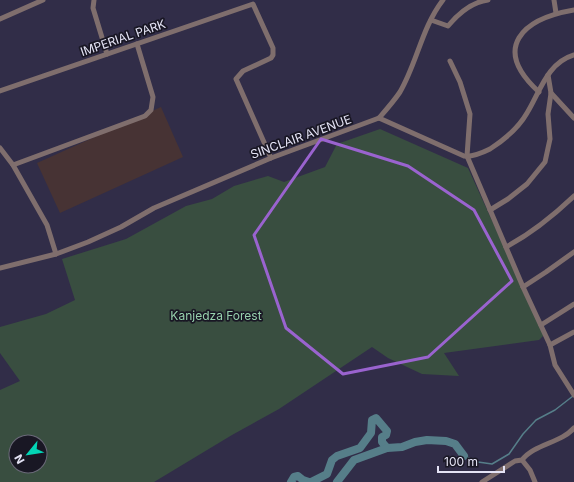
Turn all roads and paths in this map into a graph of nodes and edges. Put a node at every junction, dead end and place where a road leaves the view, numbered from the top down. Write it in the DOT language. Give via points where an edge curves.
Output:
graph roads {
  1 [pos="43,0"];
  2 [pos="94,0"];
  3 [pos="443,0"];
  4 [pos="488,0"];
  5 [pos="554,0"];
  6 [pos="574,10"];
  7 [pos="556,13"];
  8 [pos="0,19"];
  9 [pos="431,20"];
  10 [pos="137,44"];
  11 [pos="107,54"];
  12 [pos="574,55"];
  13 [pos="450,60"];
  14 [pos="548,75"];
  15 [pos="0,91"];
  16 [pos="539,92"];
  17 [pos="551,93"];
  18 [pos="379,118"];
  19 [pos="574,118"];
  20 [pos="0,148"];
  21 [pos="467,156"];
  22 [pos="271,158"];
  23 [pos="13,165"];
  24 [pos="574,196"];
  25 [pos="490,210"];
  26 [pos="506,247"];
  27 [pos="574,252"];
  28 [pos="56,254"];
  29 [pos="0,268"];
  30 [pos="523,286"];
  31 [pos="574,304"];
  32 [pos="541,326"];
  33 [pos="574,332"];
  34 [pos="550,345"];
  35 [pos="574,394"];
  36 [pos="574,428"];
  37 [pos="522,460"];
  38 [pos="482,482"];
  39 [pos="535,482"];
  1 -- 8 [label="street"];
  2 -- 11 [label="street" via="93,8"];
  3 -- 9 [label="street"];
  4 -- 9 [label="street" via="470,6 448,26"];
  5 -- 7 [label="street"];
  6 -- 7 [label="street"];
  7 -- 16 [label="street" via="530,26 517,40 517,64 528,82"];
  9 -- 18 [label="street" via="399,93"];
  10 -- 11 [label="street, IMPERIAL PARK"];
  10 -- 22 [label="street, IMPERIAL PARK" via="253,4 273,48 273,55 243,71 236,79"];
  10 -- 23 [label="street" via="153,97 151,110 145,116"];
  11 -- 15 [label="street, IMPERIAL PARK"];
  12 -- 14 [label="street" via="559,62"];
  13 -- 21 [label="street" via="470,114"];
  14 -- 16 [label="street"];
  14 -- 17 [label="street"];
  16 -- 21 [label="street" via="527,114 510,134 486,151"];
  17 -- 19 [label="street"];
  17 -- 25 [label="street" via="548,114 550,139 545,162 527,184"];
  18 -- 21 [label="street" via="420,138"];
  18 -- 22 [label="street, SINCLAIR AVENUE"];
  20 -- 23 [label="street"];
  21 -- 25 [label="street"];
  22 -- 28 [label="street, SINCLAIR AVENUE" via="154,208 88,242"];
  23 -- 28 [label="street" via="47,225"];
  24 -- 26 [label="street" via="552,217"];
  25 -- 26 [label="street"];
  26 -- 30 [label="street"];
  27 -- 30 [label="street"];
  28 -- 29 [label="street, SINCLAIR AVENUE"];
  30 -- 32 [label="street"];
  31 -- 32 [label="street"];
  32 -- 34 [label="street"];
  33 -- 34 [label="street"];
  34 -- 35 [label="street" via="555,365"];
  36 -- 37 [label="street"];
  37 -- 38 [label="street" via="514,461"];
  37 -- 39 [label="street"];
}
